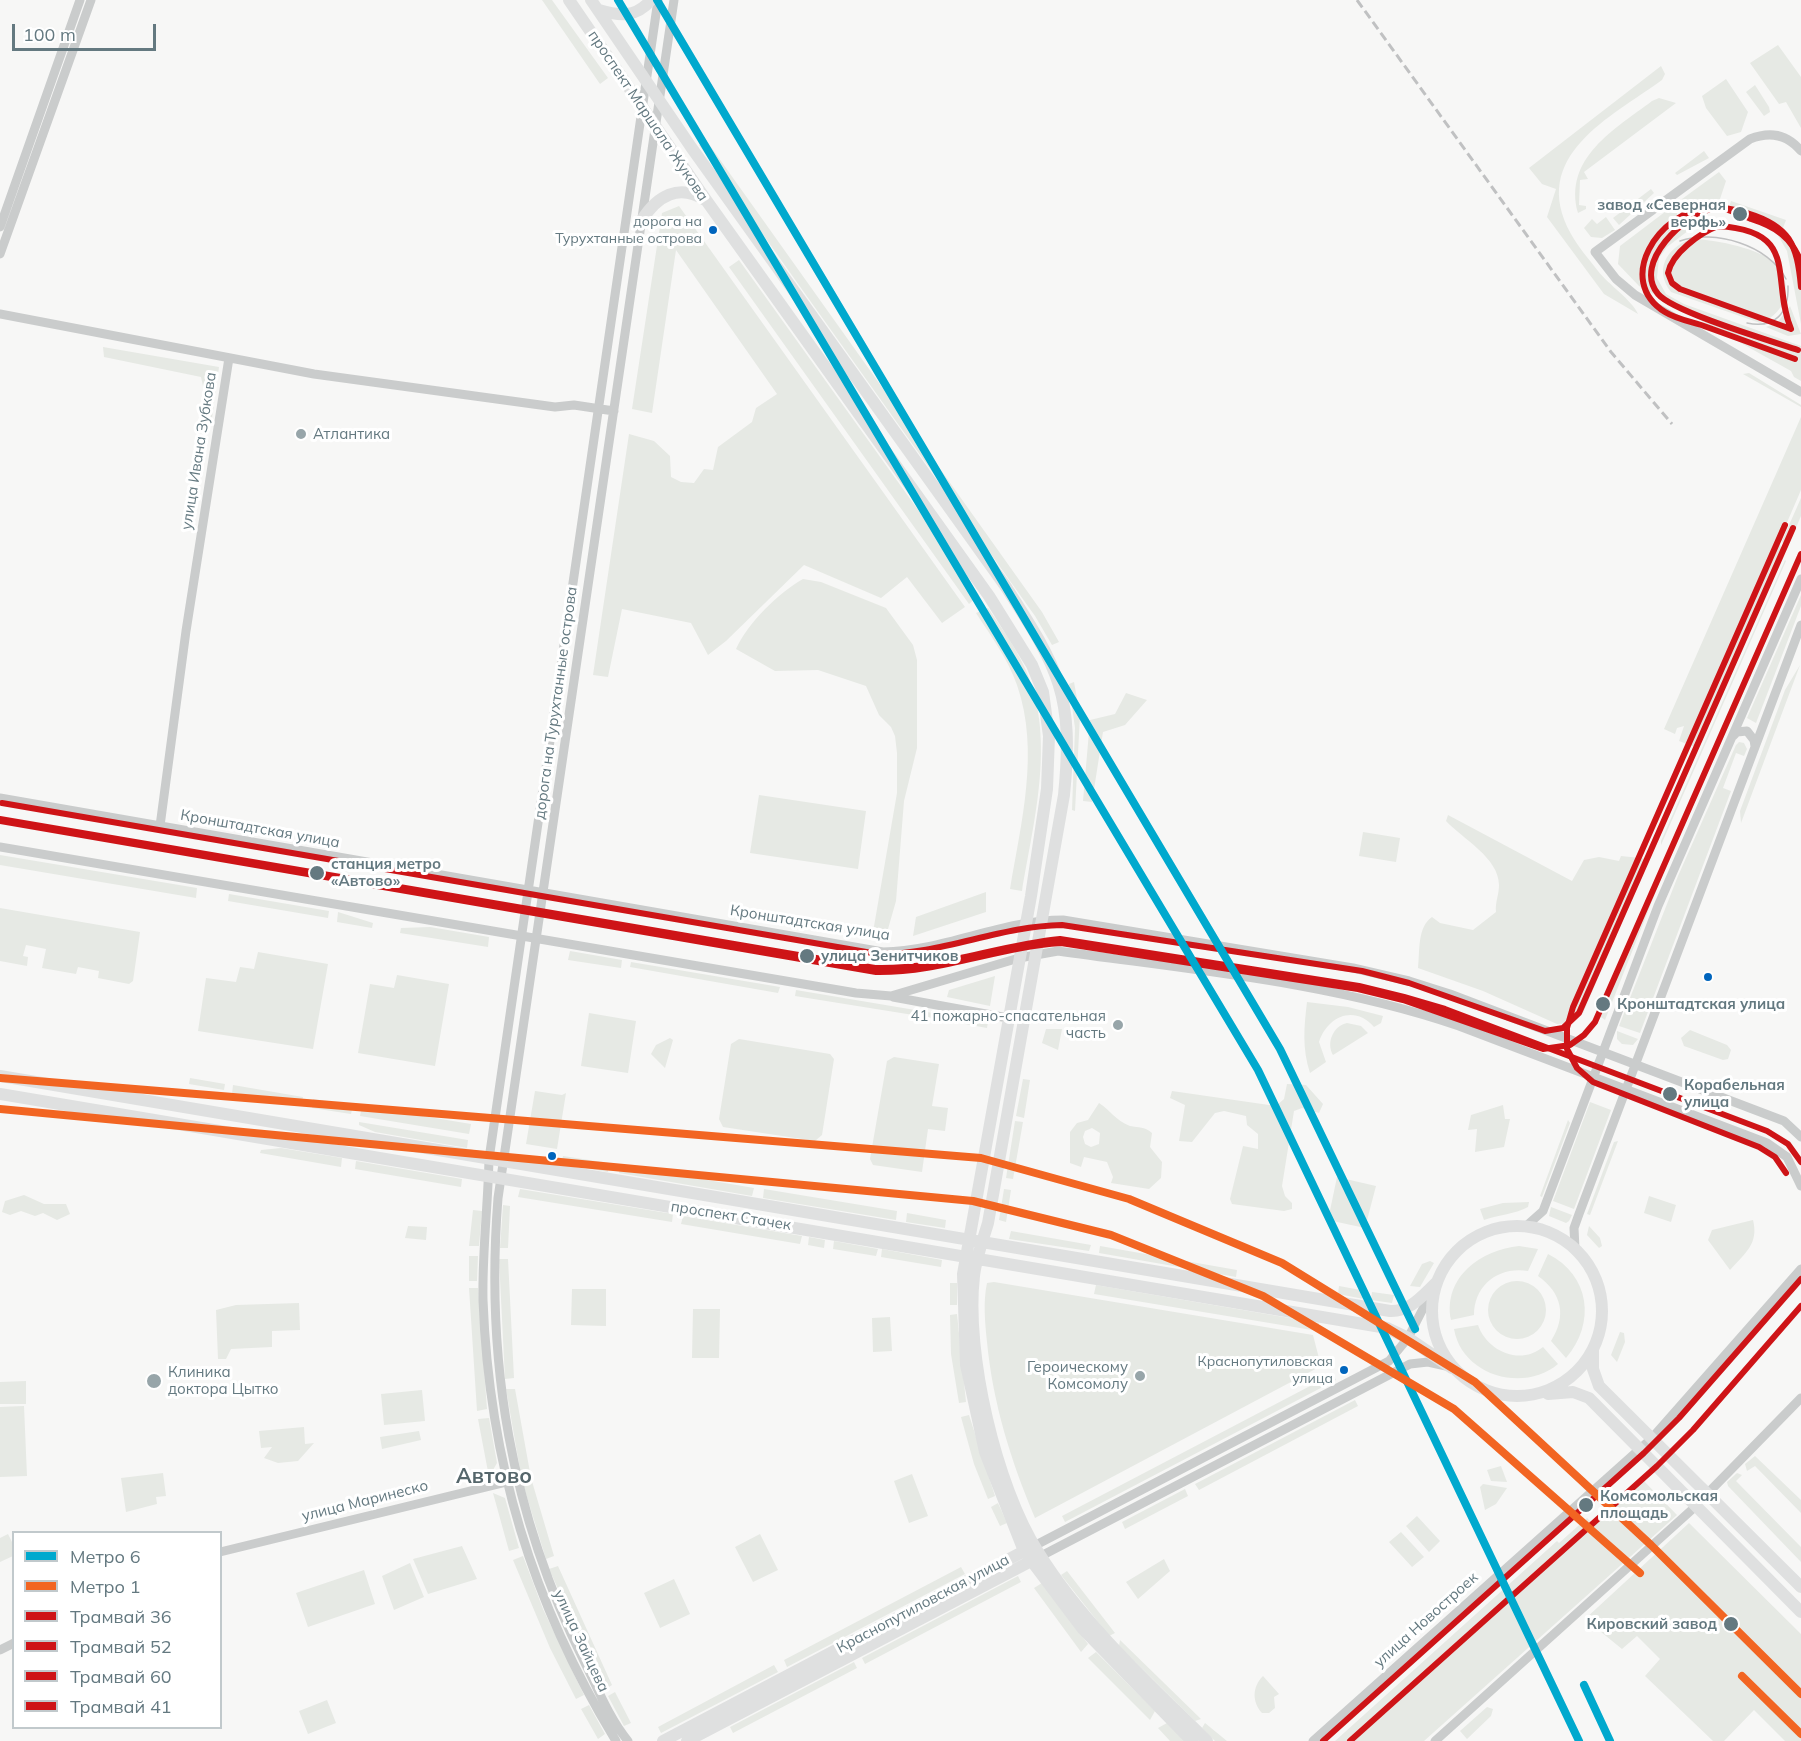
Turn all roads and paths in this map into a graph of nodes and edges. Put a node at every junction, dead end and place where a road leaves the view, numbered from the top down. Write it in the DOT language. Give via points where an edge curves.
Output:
graph roads {
  1 [pos="80,0"];
  2 [pos="91,0"];
  3 [pos="569,0"];
  4 [pos="591,0"];
  5 [pos="651,0"];
  6 [pos="658,0"];
  7 [pos="674,0"];
  8 [pos="599,10"];
  9 [pos="647,82"];
  10 [pos="660,101"];
  11 [pos="643,110"];
  12 [pos="656,128"];
  13 [pos="1801,151"];
  14 [pos="706,200"];
  15 [pos="642,220"];
  16 [pos="0,226"];
  17 [pos="0,254"];
  18 [pos="0,314"];
  19 [pos="229,358"];
  20 [pos="1801,392"];
  21 [pos="599,408"];
  22 [pos="614,411"];
  23 [pos="1801,579"];
  24 [pos="1801,626"];
  25 [pos="1731,737"];
  26 [pos="1755,748"];
  27 [pos="0,798"];
  28 [pos="160,826"];
  29 [pos="0,848"];
  30 [pos="528,891"];
  31 [pos="544,894"];
  32 [pos="1042,921"];
  33 [pos="1026,924"];
  34 [pos="522,937"];
  35 [pos="537,939"];
  36 [pos="1036,954"];
  37 [pos="1019,958"];
  38 [pos="891,996"];
  39 [pos="1008,1018"];
  40 [pos="1602,1051"];
  41 [pos="1636,1064"];
  42 [pos="0,1076"];
  43 [pos="1593,1078"];
  44 [pos="1626,1090"];
  45 [pos="0,1094"];
  46 [pos="1801,1137"];
  47 [pos="489,1159"];
  48 [pos="505,1162"];
  49 [pos="489,1176"];
  50 [pos="502,1178"];
  51 [pos="1801,1186"];
  52 [pos="1525,1227"];
  53 [pos="970,1240"];
  54 [pos="983,1242"];
  55 [pos="1575,1250"];
  56 [pos="972,1257"];
  57 [pos="1801,1269"];
  58 [pos="1437,1282"];
  59 [pos="1408,1338"];
  60 [pos="1594,1347"];
  61 [pos="1452,1368"];
  62 [pos="1535,1395"];
  63 [pos="1801,1398"];
  64 [pos="1652,1438"];
  65 [pos="1640,1449"];
  66 [pos="516,1480"];
  67 [pos="506,1482"];
  68 [pos="1708,1492"];
  69 [pos="1696,1506"];
  70 [pos="222,1552"];
  71 [pos="1032,1554"];
  72 [pos="1801,1587"];
  73 [pos="1801,1612"];
  74 [pos="616,1741"];
  75 [pos="628,1741"];
  76 [pos="663,1741"];
  77 [pos="687,1741"];
  78 [pos="1192,1741"];
  79 [pos="1207,1741"];
  80 [pos="1313,1741"];
  81 [pos="1435,1741"];
  1 -- 16 [label="street"];
  2 -- 17 [label="street"];
  3 -- 11 [label="main road, проспект Маршала Жукова"];
  4 -- 8 [label="main road, проспект Маршала Жукова"];
  5 -- 8 [label="main road" via="625,16"];
  6 -- 9 [label="street, дорога на Турухтанные острова"];
  7 -- 10 [label="street, дорога на Турухтанные острова"];
  8 -- 9 [label="main road, проспект Маршала Жукова"];
  9 -- 10 [label="main road, проспект Маршала Жукова"];
  9 -- 11 [label="street, дорога на Турухтанные острова"];
  10 -- 12 [label="street, дорога на Турухтанные острова"];
  10 -- 32 [label="main road, проспект Маршала Жукова" via="1006,587 1056,672 1066,705 1068,761"];
  11 -- 12 [label="main road, проспект Маршала Жукова"];
  11 -- 21 [label="street, дорога на Турухтанные острова"];
  12 -- 14 [label="main road, проспект Маршала Жукова"];
  12 -- 15 [label="street, дорога на Турухтанные острова"];
  13 -- 20 [label="street" via="1779,135 1750,139 1595,252 1616,279 1635,295"];
  14 -- 15 [label="main road" via="693,193 670,194 650,206"];
  14 -- 33 [label="main road, проспект Маршала Жукова" via="989,596 1032,665 1047,713 1049,763"];
  15 -- 22 [label="street, дорога на Турухтанные острова"];
  18 -- 19 [label="street"];
  19 -- 21 [label="street, улица Ивана Зубкова" via="338,378 555,407"];
  19 -- 28 [label="street, улица Ивана Зубкова"];
  21 -- 22 [label="street, улица Ивана Зубкова"];
  21 -- 30 [label="street, дорога на Турухтанные острова"];
  22 -- 31 [label="street, дорога на Турухтанные острова"];
  23 -- 25 [label="street"];
  24 -- 26 [label="street"];
  25 -- 26 [label="street" via="1747,731"];
  25 -- 40 [label="street" via="1658,906"];
  26 -- 41 [label="street"];
  27 -- 28 [label="street, Кронштадтская улица"];
  28 -- 30 [label="street, Кронштадтская улица"];
  29 -- 34 [label="street"];
  30 -- 31 [label="street, Кронштадтская улица"];
  30 -- 34 [label="street"];
  31 -- 33 [label="street, Кронштадтская улица" via="884,952 921,949"];
  31 -- 35 [label="street, дорога на Турухтанные острова"];
  32 -- 33 [label="street, Кронштадтская улица"];
  32 -- 36 [label="main road, проспект Маршала Жукова"];
  32 -- 40 [label="street, Кронштадтская улица" via="1063,920 1127,930 1381,974 1450,994"];
  33 -- 37 [label="main road, проспект Маршала Жукова"];
  34 -- 35 [label="street"];
  34 -- 47 [label="street"];
  35 -- 38 [label="street"];
  35 -- 48 [label="street, дорога на Турухтанные острова"];
  36 -- 37 [label="street"];
  36 -- 43 [label="street" via="1058,951 1376,1001 1459,1026"];
  36 -- 54 [label="main road"];
  37 -- 38 [label="street"];
  37 -- 39 [label="main road"];
  38 -- 39 [label="street"];
  39 -- 53 [label="main road"];
  40 -- 41 [label="street, Кронштадтская улица"];
  40 -- 43 [label="street"];
  41 -- 44 [label="street"];
  41 -- 46 [label="street, Кронштадтская улица" via="1784,1121"];
  42 -- 47 [label="main road, проспект Стачек"];
  43 -- 44 [label="street"];
  43 -- 52 [label="street" via="1542,1211"];
  44 -- 51 [label="street" via="1778,1148 1794,1167"];
  44 -- 55 [label="street" via="1574,1228"];
  45 -- 49 [label="main road, проспект Стачек"];
  47 -- 48 [label="main road, проспект Стачек"];
  47 -- 49 [label="street, улица Зайцева"];
  48 -- 50 [label="street, улица Зайцева"];
  48 -- 53 [label="main road, проспект Стачек"];
  49 -- 50 [label="main road, проспект Стачек"];
  49 -- 67 [label="street, улица Зайцева" via="484,1250 485,1328 493,1412"];
  50 -- 56 [label="main road, проспект Стачек"];
  50 -- 66 [label="street, улица Зайцева" via="494,1251 494,1297 503,1410"];
  52 -- 55 [label="main road" via="1552,1234"];
  52 -- 58 [label="main road" via="1497,1228 1471,1240 1450,1258"];
  53 -- 54 [label="main road, проспект Стачек"];
  53 -- 56 [label="main road"];
  54 -- 56 [label="main road"];
  54 -- 58 [label="main road, проспект Стачек" via="1390,1311 1408,1308"];
  55 -- 60 [label="main road" via="1591,1269 1600,1293 1601,1320"];
  56 -- 59 [label="main road, проспект Стачек" via="1387,1329"];
  56 -- 71 [label="main road" via="963,1274 963,1337 974,1407 989,1461"];
  57 -- 64 [label="street"];
  58 -- 59 [label="street, Краснопутиловская улица"];
  58 -- 61 [label="main road" via="1432,1304 1433,1327"];
  59 -- 61 [label="main road, проспект Стачек"];
  59 -- 71 [label="street, Краснопутиловская улица" via="1389,1361"];
  60 -- 62 [label="main road" via="1570,1378"];
  60 -- 64 [label="main road" via="1593,1369 1599,1386"];
  61 -- 62 [label="main road" via="1487,1391 1515,1397"];
  61 -- 71 [label="street, Краснопутиловская улица" via="1428,1362 1410,1364"];
  62 -- 65 [label="main road" via="1564,1391 1582,1394"];
  63 -- 68 [label="street"];
  64 -- 65 [label="street"];
  64 -- 68 [label="main road"];
  65 -- 69 [label="main road"];
  65 -- 80 [label="street, улица Новостроек"];
  66 -- 67 [label="street, улица Маринеско"];
  66 -- 75 [label="street, улица Зайцева" via="557,1603"];
  67 -- 70 [label="street, улица Маринеско"];
  67 -- 74 [label="street, улица Зайцева" via="525,1549 548,1607"];
  68 -- 72 [label="main road"];
  69 -- 73 [label="main road"];
  69 -- 81 [label="street"];
  71 -- 76 [label="main road, Краснопутиловская улица"];
  71 -- 77 [label="main road, Краснопутиловская улица"];
  71 -- 78 [label="main road" via="1096,1645"];
  71 -- 79 [label="main road" via="1108,1644"];
}
